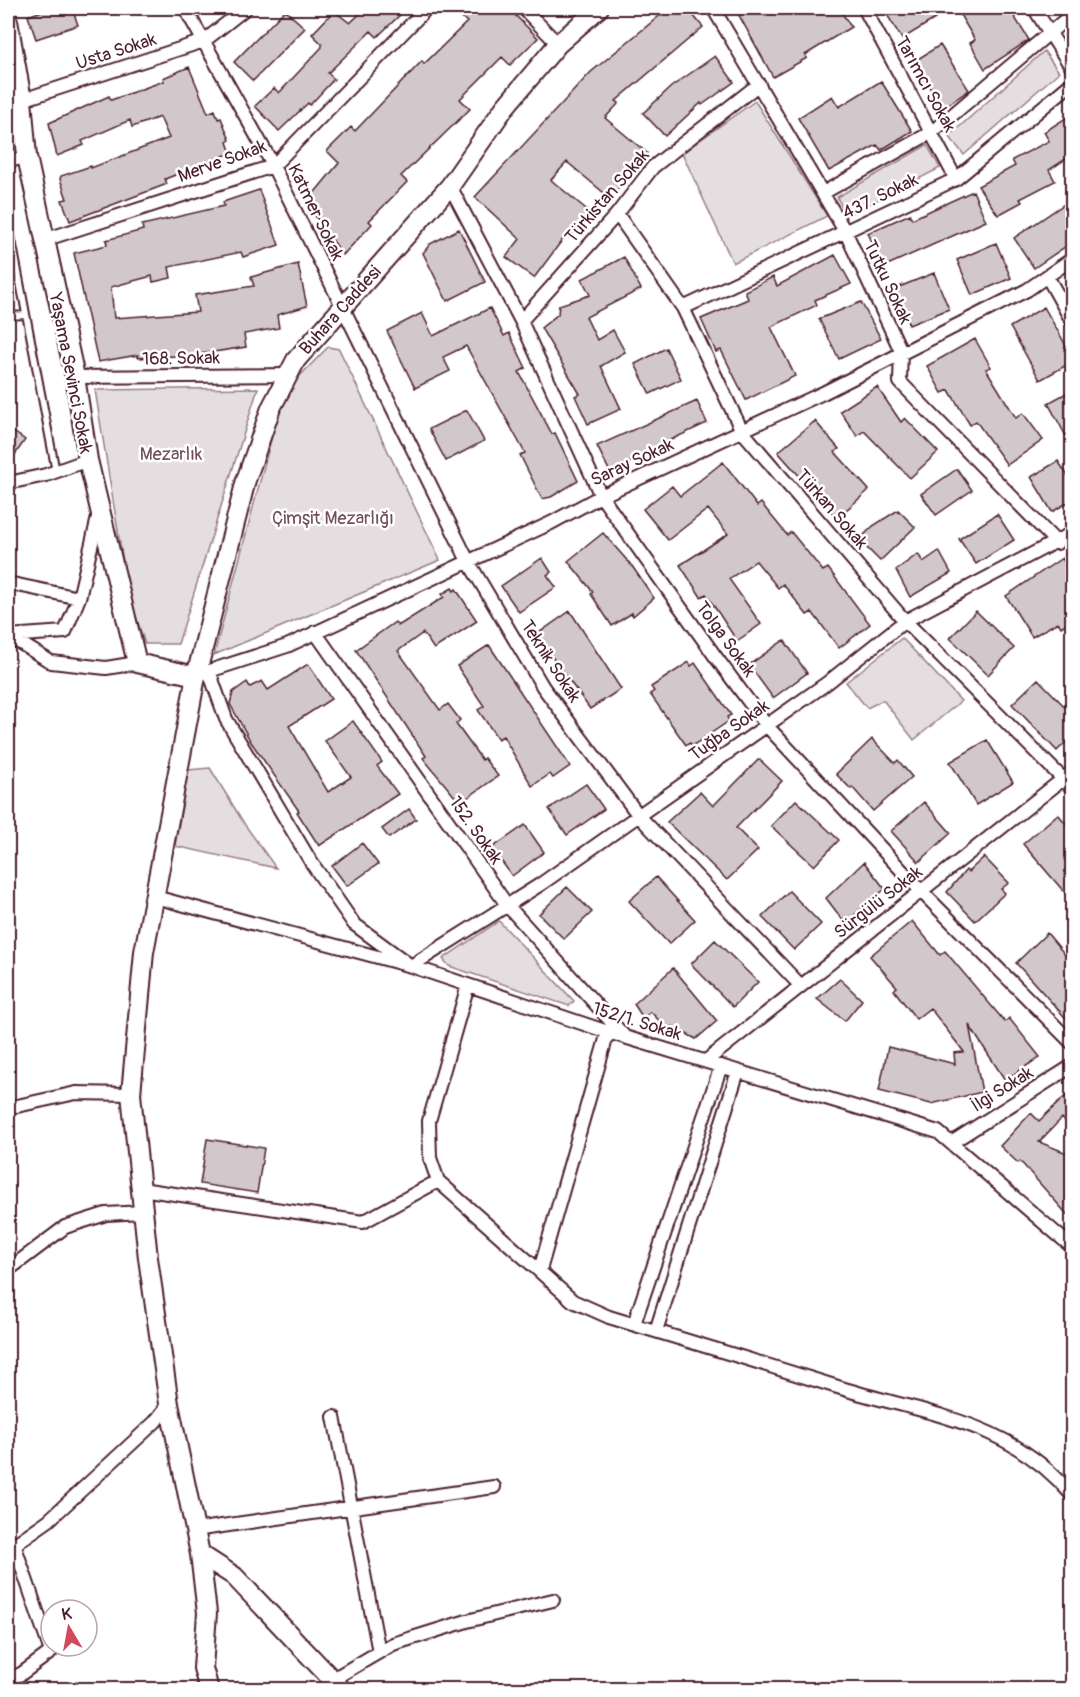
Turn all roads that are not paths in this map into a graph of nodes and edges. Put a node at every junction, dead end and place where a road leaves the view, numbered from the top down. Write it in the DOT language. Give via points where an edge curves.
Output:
graph roads {
  1 [pos="185,8"];
  2 [pos="246,8"];
  3 [pos="427,8"];
  4 [pos="523,8"];
  5 [pos="599,8"];
  6 [pos="713,8"];
  7 [pos="864,8"];
  8 [pos="1034,8"];
  9 [pos="1072,14"];
  10 [pos="8,21"];
  11 [pos="1050,33"];
  12 [pos="204,41"];
  13 [pos="558,44"];
  14 [pos="1072,68"];
  15 [pos="1072,83"];
  16 [pos="759,84"];
  17 [pos="22,100"];
  18 [pos="932,132"];
  19 [pos="27,157"];
  20 [pos="8,161"];
  21 [pos="273,166"];
  22 [pos="956,179"];
  23 [pos="450,186"];
  24 [pos="823,193"];
  25 [pos="617,214"];
  26 [pos="8,219"];
  27 [pos="846,233"];
  28 [pos="44,240"];
  29 [pos="1072,259"];
  30 [pos="1047,276"];
  31 [pos="342,308"];
  32 [pos="683,308"];
  33 [pos="26,315"];
  34 [pos="8,316"];
  35 [pos="521,321"];
  36 [pos="1072,321"];
  37 [pos="901,351"];
  38 [pos="288,375"];
  39 [pos="75,377"];
  40 [pos="742,431"];
  41 [pos="88,460"];
  42 [pos="56,472"];
  43 [pos="8,483"];
  44 [pos="601,496"];
  45 [pos="100,509"];
  46 [pos="1072,533"];
  47 [pos="1057,543"];
  48 [pos="468,561"];
  49 [pos="8,583"];
  50 [pos="79,598"];
  51 [pos="905,621"];
  52 [pos="315,633"];
  53 [pos="8,636"];
  54 [pos="137,663"];
  55 [pos="203,673"];
  56 [pos="767,726"];
  57 [pos="1070,779"];
  58 [pos="639,816"];
  59 [pos="921,891"];
  60 [pos="154,897"];
  61 [pos="507,905"];
  62 [pos="411,966"];
  63 [pos="468,985"];
  64 [pos="800,985"];
  65 [pos="608,1032"];
  66 [pos="624,1036"];
  67 [pos="1072,1043"];
  68 [pos="706,1061"];
  69 [pos="721,1066"];
  70 [pos="1072,1066"];
  71 [pos="738,1071"];
  72 [pos="131,1094"];
  73 [pos="8,1108"];
  74 [pos="951,1143"];
  75 [pos="438,1181"];
  76 [pos="141,1189"];
  77 [pos="143,1212"];
  78 [pos="1072,1246"];
  79 [pos="8,1270"];
  80 [pos="540,1270"];
  81 [pos="634,1324"];
  82 [pos="656,1331"];
  83 [pos="169,1404"];
  84 [pos="334,1417"];
  85 [pos="494,1487"];
  86 [pos="1072,1495"];
  87 [pos="350,1508"];
  88 [pos="194,1530"];
  89 [pos="11,1547"];
  90 [pos="200,1554"];
  91 [pos="553,1600"];
  92 [pos="378,1652"];
  93 [pos="8,1680"];
  94 [pos="337,1684"];
  95 [pos="209,1689"];
  1 -- 12 [label="street, Katmer Sokak"];
  2 -- 12 [label="street, Usta Sokak"];
  3 -- 21 [label="street, Merve Sokak"];
  4 -- 13 [label="street"];
  5 -- 13 [label="street, Buhara Caddesi"];
  6 -- 16 [label="street, Tutku Sokak"];
  7 -- 18 [label="street, Tarımcı Sokak"];
  8 -- 11 [label="street"];
  9 -- 11 [label="street"];
  10 -- 17 [label="street, Yaşama Sevinci Sokak"];
  11 -- 14 [label="street"];
  11 -- 18 [label="street"];
  12 -- 17 [label="street, Usta Sokak"];
  12 -- 21 [label="street, Katmer Sokak"];
  13 -- 23 [label="street, Buhara Caddesi" via="505,107"];
  15 -- 22 [label="street, 437. Sokak"];
  16 -- 24 [label="street, Tutku Sokak"];
  16 -- 25 [label="street, Türkistan Sokak" via="653,167"];
  17 -- 19 [label="street, Yaşama Sevinci Sokak"];
  18 -- 22 [label="street, Tarımcı Sokak"];
  18 -- 24 [label="street"];
  19 -- 20 [label="street"];
  19 -- 28 [label="street, Yaşama Sevinci Sokak"];
  21 -- 28 [label="street, Merve Sokak"];
  21 -- 31 [label="street, Katmer Sokak"];
  22 -- 27 [label="street, 437. Sokak"];
  23 -- 31 [label="street, Buhara Caddesi"];
  23 -- 35 [label="street, Tolga Sokak"];
  24 -- 27 [label="street, Tutku Sokak"];
  25 -- 32 [label="street, Türkan Sokak"];
  25 -- 35 [label="street, Türkistan Sokak"];
  26 -- 33 [label="lane"];
  27 -- 32 [label="street, 437. Sokak"];
  27 -- 37 [label="street, Tutku Sokak"];
  28 -- 39 [label="street, Yaşama Sevinci Sokak"];
  29 -- 30 [label="street, Saray Sokak"];
  30 -- 36 [label="street"];
  30 -- 37 [label="street, Saray Sokak" via="1027,290"];
  31 -- 38 [label="street, Buhara Caddesi" via="296,360"];
  31 -- 48 [label="street, Teknik Sokak"];
  32 -- 40 [label="street, Türkan Sokak"];
  33 -- 34 [label="lane"];
  33 -- 42 [label="lane"];
  35 -- 44 [label="street, Tolga Sokak"];
  37 -- 40 [label="street, Saray Sokak"];
  37 -- 47 [label="street, Tutku Sokak" via="900,381"];
  38 -- 39 [label="street, 168. Sokak"];
  38 -- 55 [label="street, Buhara Caddesi" via="271,408 246,480"];
  39 -- 41 [label="street, Yaşama Sevinci Sokak"];
  40 -- 44 [label="street, Saray Sokak"];
  40 -- 51 [label="street, Türkan Sokak"];
  41 -- 42 [label="street"];
  41 -- 45 [label="street, Yaşama Sevinci Sokak"];
  42 -- 43 [label="street"];
  44 -- 48 [label="street, Saray Sokak"];
  44 -- 56 [label="street, Tolga Sokak"];
  45 -- 50 [label="street"];
  45 -- 54 [label="street, Yaşama Sevinci Sokak"];
  46 -- 47 [label="street, Tuğba Sokak"];
  47 -- 51 [label="street, Tuğba Sokak"];
  48 -- 52 [label="street, Saray Sokak"];
  48 -- 58 [label="street, Teknik Sokak" via="543,687"];
  49 -- 50 [label="street"];
  50 -- 53 [label="street" via="65,632"];
  51 -- 56 [label="street, Tuğba Sokak"];
  51 -- 57 [label="street, Türkan Sokak"];
  52 -- 55 [label="street, Saray Sokak"];
  52 -- 61 [label="street, 152. Sokak"];
  53 -- 54 [label="street" via="51,662 106,668"];
  54 -- 55 [label="street"];
  55 -- 60 [label="street, Buhara Caddesi"];
  55 -- 62 [label="street" via="310,862 354,924"];
  56 -- 58 [label="street, Tuğba Sokak"];
  56 -- 59 [label="street, Tolga Sokak"];
  57 -- 59 [label="street, Sürgülü Sokak"];
  58 -- 61 [label="street, Tuğba Sokak"];
  58 -- 64 [label="street, Teknik Sokak"];
  59 -- 64 [label="street, Sürgülü Sokak"];
  59 -- 67 [label="street, Tolga Sokak"];
  60 -- 62 [label="street, 152/1. Sokak"];
  60 -- 72 [label="street, Buhara Caddesi" via="144,952"];
  61 -- 62 [label="street, Tuğba Sokak"];
  61 -- 66 [label="street, 152. Sokak"];
  62 -- 63 [label="street, 152/1. Sokak"];
  63 -- 65 [label="street, 152/1. Sokak"];
  63 -- 75 [label="street" via="429,1121 430,1158"];
  64 -- 68 [label="street, Sürgülü Sokak"];
  65 -- 66 [label="street, 152/1. Sokak"];
  65 -- 80 [label="street"];
  66 -- 68 [label="street, 152/1. Sokak"];
  68 -- 69 [label="street, 152/1. Sokak"];
  69 -- 71 [label="street, 152/1. Sokak"];
  69 -- 81 [label="street"];
  70 -- 74 [label="street, İlgi Sokak"];
  71 -- 74 [label="street, 152/1. Sokak" via="938,1132"];
  71 -- 82 [label="street"];
  72 -- 73 [label="street" via="76,1093"];
  72 -- 76 [label="street, Buhara Caddesi"];
  74 -- 78 [label="street, 152/1. Sokak"];
  75 -- 76 [label="street" via="363,1222"];
  75 -- 80 [label="street"];
  76 -- 77 [label="street, Buhara Caddesi"];
  77 -- 79 [label="street" via="106,1214 65,1227"];
  77 -- 83 [label="street, Buhara Caddesi"];
  80 -- 81 [label="street" via="573,1301"];
  81 -- 82 [label="street"];
  82 -- 86 [label="street" via="879,1400 960,1420 996,1435 1035,1460"];
  83 -- 88 [label="street, Buhara Caddesi"];
  83 -- 89 [label="street" via="49,1520"];
  84 -- 87 [label="street"];
  85 -- 87 [label="street"];
  87 -- 88 [label="street"];
  87 -- 92 [label="street"];
  88 -- 90 [label="street, Buhara Caddesi"];
  89 -- 93 [label="street" via="51,1652"];
  90 -- 94 [label="street" via="234,1576"];
  90 -- 95 [label="street, Buhara Caddesi" via="207,1613 203,1668"];
  91 -- 92 [label="street" via="467,1621"];
  92 -- 94 [label="street"];
}
